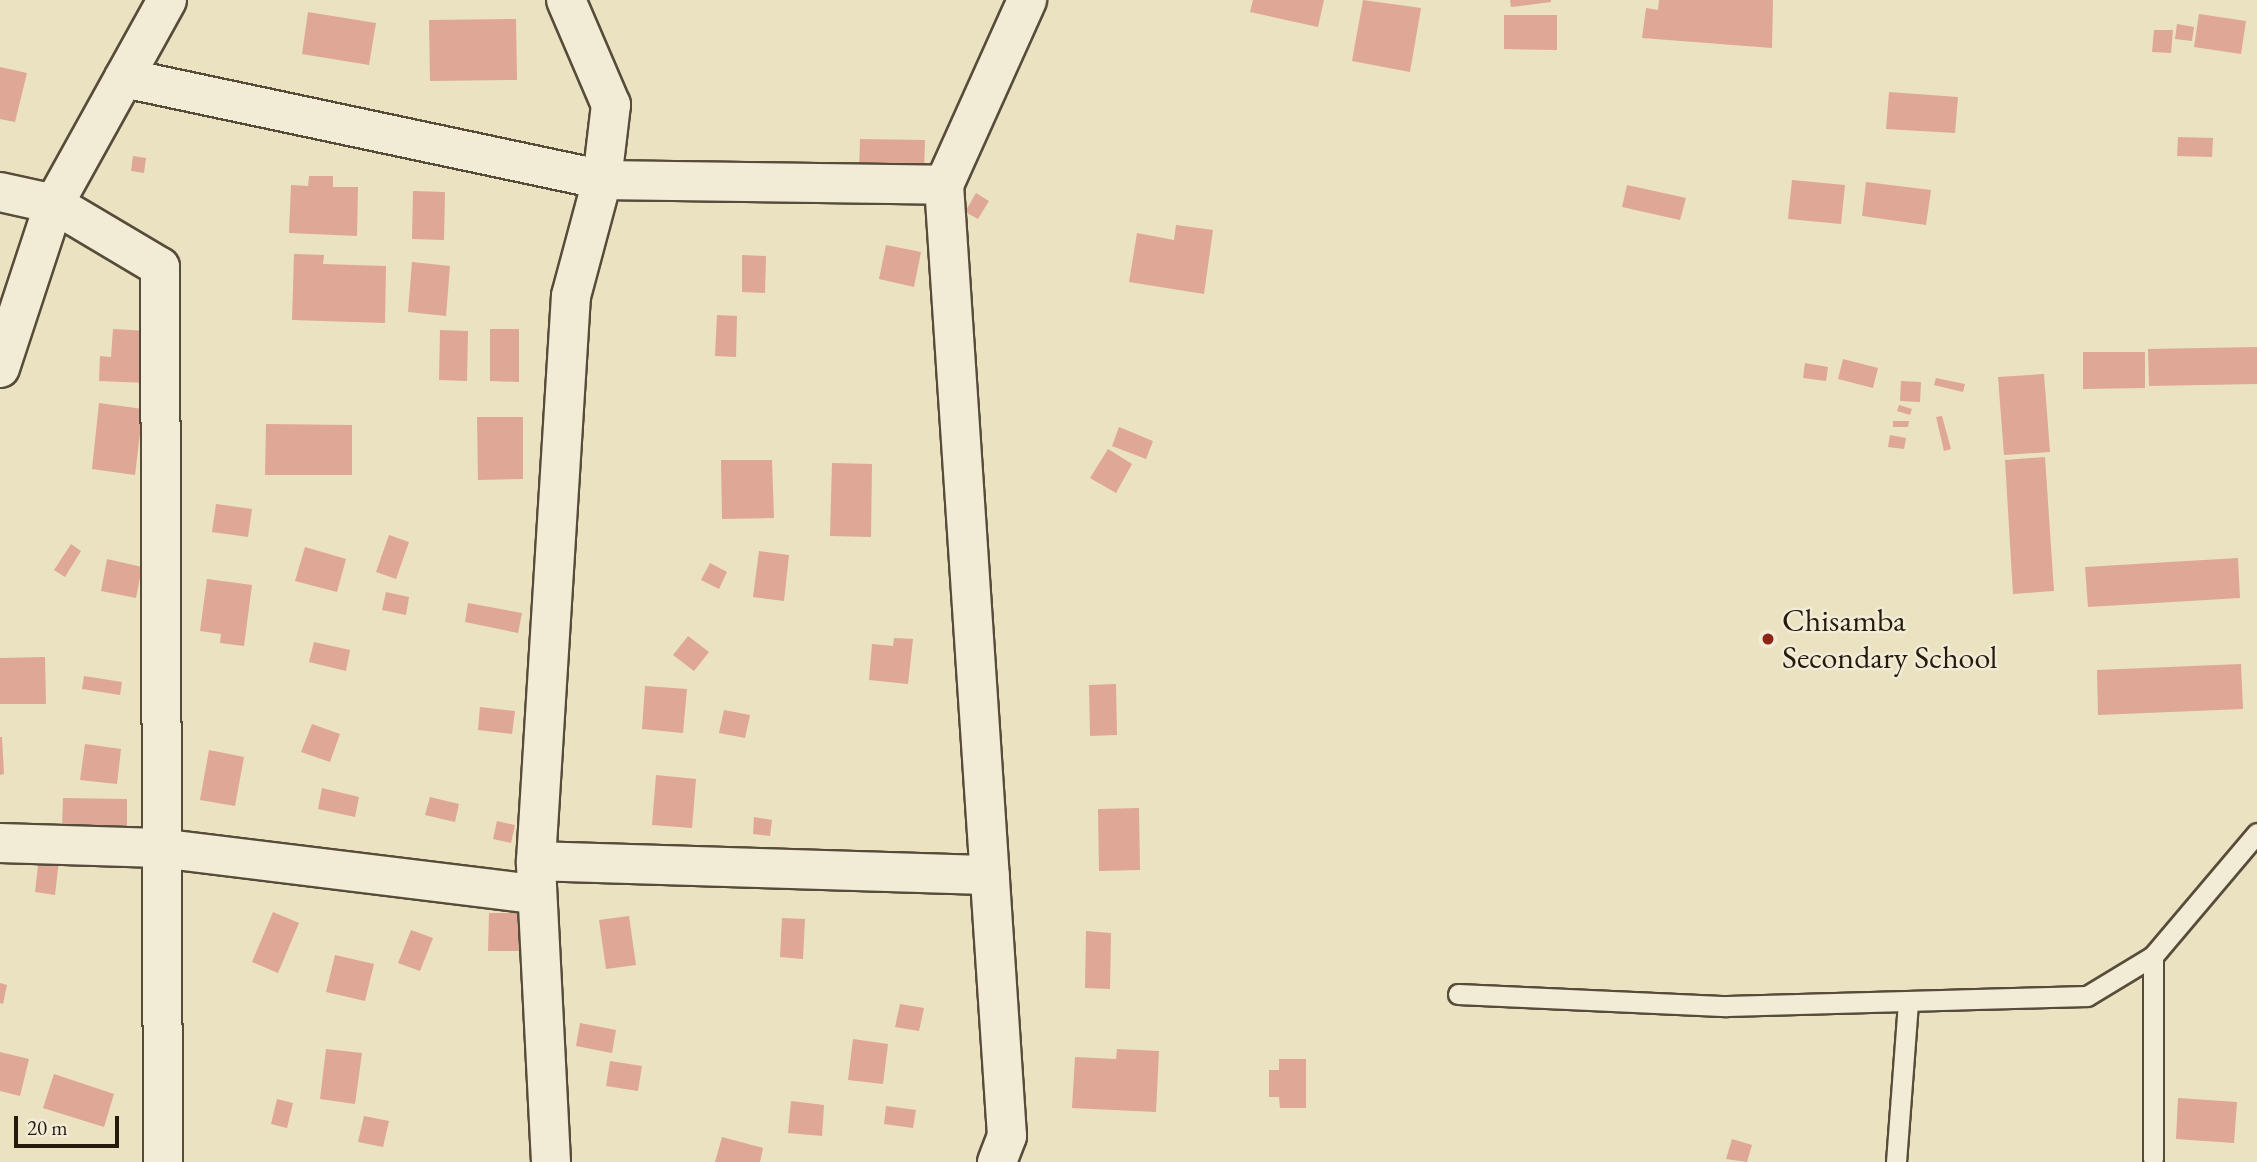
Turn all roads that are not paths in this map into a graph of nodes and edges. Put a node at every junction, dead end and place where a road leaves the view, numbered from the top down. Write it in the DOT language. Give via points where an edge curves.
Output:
graph roads {
  1 [pos="167,0"];
  2 [pos="566,0"];
  3 [pos="1027,0"];
  4 [pos="124,78"];
  5 [pos="602,180"];
  6 [pos="944,185"];
  7 [pos="0,192"];
  8 [pos="54,204"];
  9 [pos="0,368"];
  10 [pos="2257,833"];
  11 [pos="0,843"];
  12 [pos="159,848"];
  13 [pos="990,876"];
  14 [pos="536,878"];
  15 [pos="2153,956"];
  16 [pos="1458,994"];
  17 [pos="1908,1001"];
  18 [pos="2153,1159"];
  19 [pos="163,1162"];
  20 [pos="551,1162"];
  21 [pos="998,1162"];
  22 [pos="1896,1162"];
  1 -- 4 [label="street"];
  2 -- 5 [label="street" via="611,105"];
  3 -- 6 [label="street"];
  4 -- 5 [label="street"];
  4 -- 8 [label="street"];
  5 -- 6 [label="street"];
  5 -- 14 [label="street" via="572,296"];
  6 -- 13 [label="street"];
  7 -- 8 [label="street"];
  8 -- 9 [label="street"];
  8 -- 12 [label="street" via="160,267"];
  10 -- 15 [label="lane"];
  11 -- 12 [label="street"];
  12 -- 14 [label="street"];
  12 -- 19 [label="street"];
  13 -- 14 [label="street"];
  13 -- 21 [label="street" via="1007,1136"];
  14 -- 20 [label="street"];
  15 -- 17 [label="lane" via="2087,996"];
  15 -- 18 [label="lane"];
  16 -- 17 [label="lane" via="1727,1006"];
  17 -- 22 [label="lane"];
}
